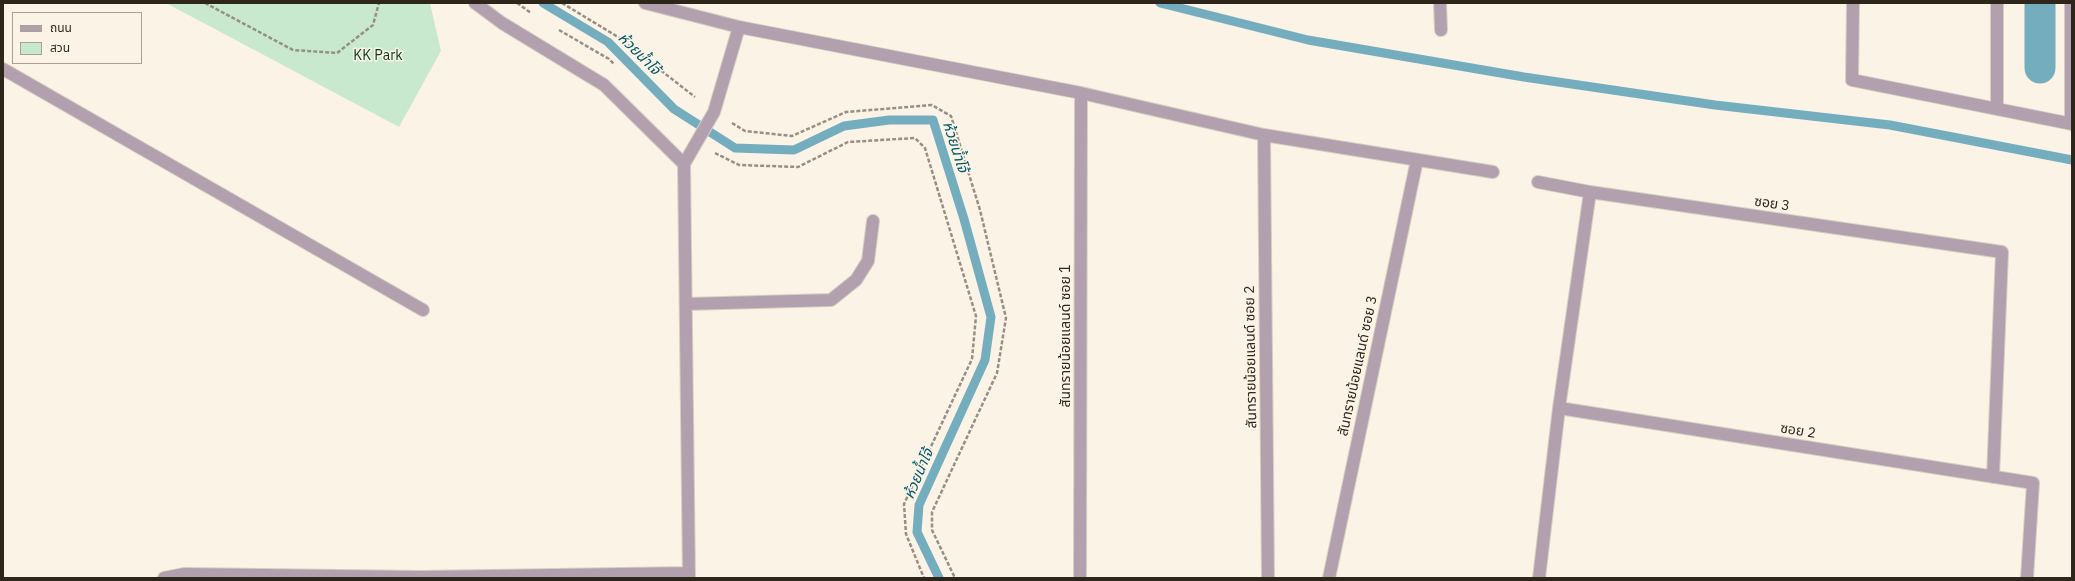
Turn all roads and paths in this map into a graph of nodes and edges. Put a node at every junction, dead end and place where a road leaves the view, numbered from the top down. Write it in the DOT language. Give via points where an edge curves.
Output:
graph roads {
  1 [pos="205,3"];
  2 [pos="379,3"];
  3 [pos="475,3"];
  4 [pos="517,3"];
  5 [pos="645,3"];
  6 [pos="1440,3"];
  7 [pos="1853,3"];
  8 [pos="1997,3"];
  9 [pos="2071,3"];
  10 [pos="535,16"];
  11 [pos="739,27"];
  12 [pos="555,28"];
  13 [pos="1440,30"];
  14 [pos="3,69"];
  15 [pos="620,70"];
  16 [pos="1081,93"];
  17 [pos="1997,109"];
  18 [pos="2072,124"];
  19 [pos="1264,135"];
  20 [pos="695,144"];
  21 [pos="1417,160"];
  22 [pos="684,164"];
  23 [pos="1493,172"];
  24 [pos="1538,182"];
  25 [pos="1590,192"];
  26 [pos="873,221"];
  27 [pos="686,304"];
  28 [pos="423,310"];
  29 [pos="1559,408"];
  30 [pos="1993,478"];
  31 [pos="689,575"];
  32 [pos="184,576"];
  33 [pos="420,577"];
  34 [pos="164,578"];
  35 [pos="924,578"];
  36 [pos="1080,578"];
  37 [pos="1268,578"];
  38 [pos="1329,578"];
  39 [pos="1539,578"];
  40 [pos="2026,578"];
  1 -- 2 [label="path" via="293,50 337,53 373,25"];
  3 -- 22 [label="street" via="502,23 604,85"];
  4 -- 10 [label="path"];
  5 -- 11 [label="street"];
  6 -- 13 [label="street"];
  7 -- 17 [label="street" via="1852,80"];
  8 -- 17 [label="street"];
  9 -- 18 [label="street"];
  11 -- 16 [label="street"];
  11 -- 20 [label="street" via="714,112"];
  12 -- 15 [label="path" via="609,59"];
  14 -- 28 [label="street"];
  16 -- 19 [label="street"];
  16 -- 36 [label="street, สันทรายน้อยแลนด์ ซอย 1"];
  17 -- 18 [label="street"];
  19 -- 21 [label="street"];
  19 -- 37 [label="street, สันทรายน้อยแลนด์ ซอย 2"];
  20 -- 22 [label="street"];
  20 -- 35 [label="path" via="739,165 798,167 848,142 915,138 925,148 976,316 972,359 904,504 906,534"];
  21 -- 23 [label="street"];
  21 -- 38 [label="street, สันทรายน้อยแลนด์ ซอย 3"];
  22 -- 27 [label="street"];
  24 -- 25 [label="street, ซอย 3"];
  25 -- 29 [label="street"];
  25 -- 30 [label="street, ซอย 3" via="2002,252"];
  26 -- 27 [label="street" via="868,261 856,280 831,300"];
  27 -- 31 [label="street"];
  29 -- 30 [label="street, ซอย 2"];
  29 -- 39 [label="street"];
  30 -- 40 [label="street, ซอย 2" via="2033,483"];
  31 -- 33 [label="street"];
  32 -- 33 [label="street"];
  32 -- 34 [label="street"];
}
